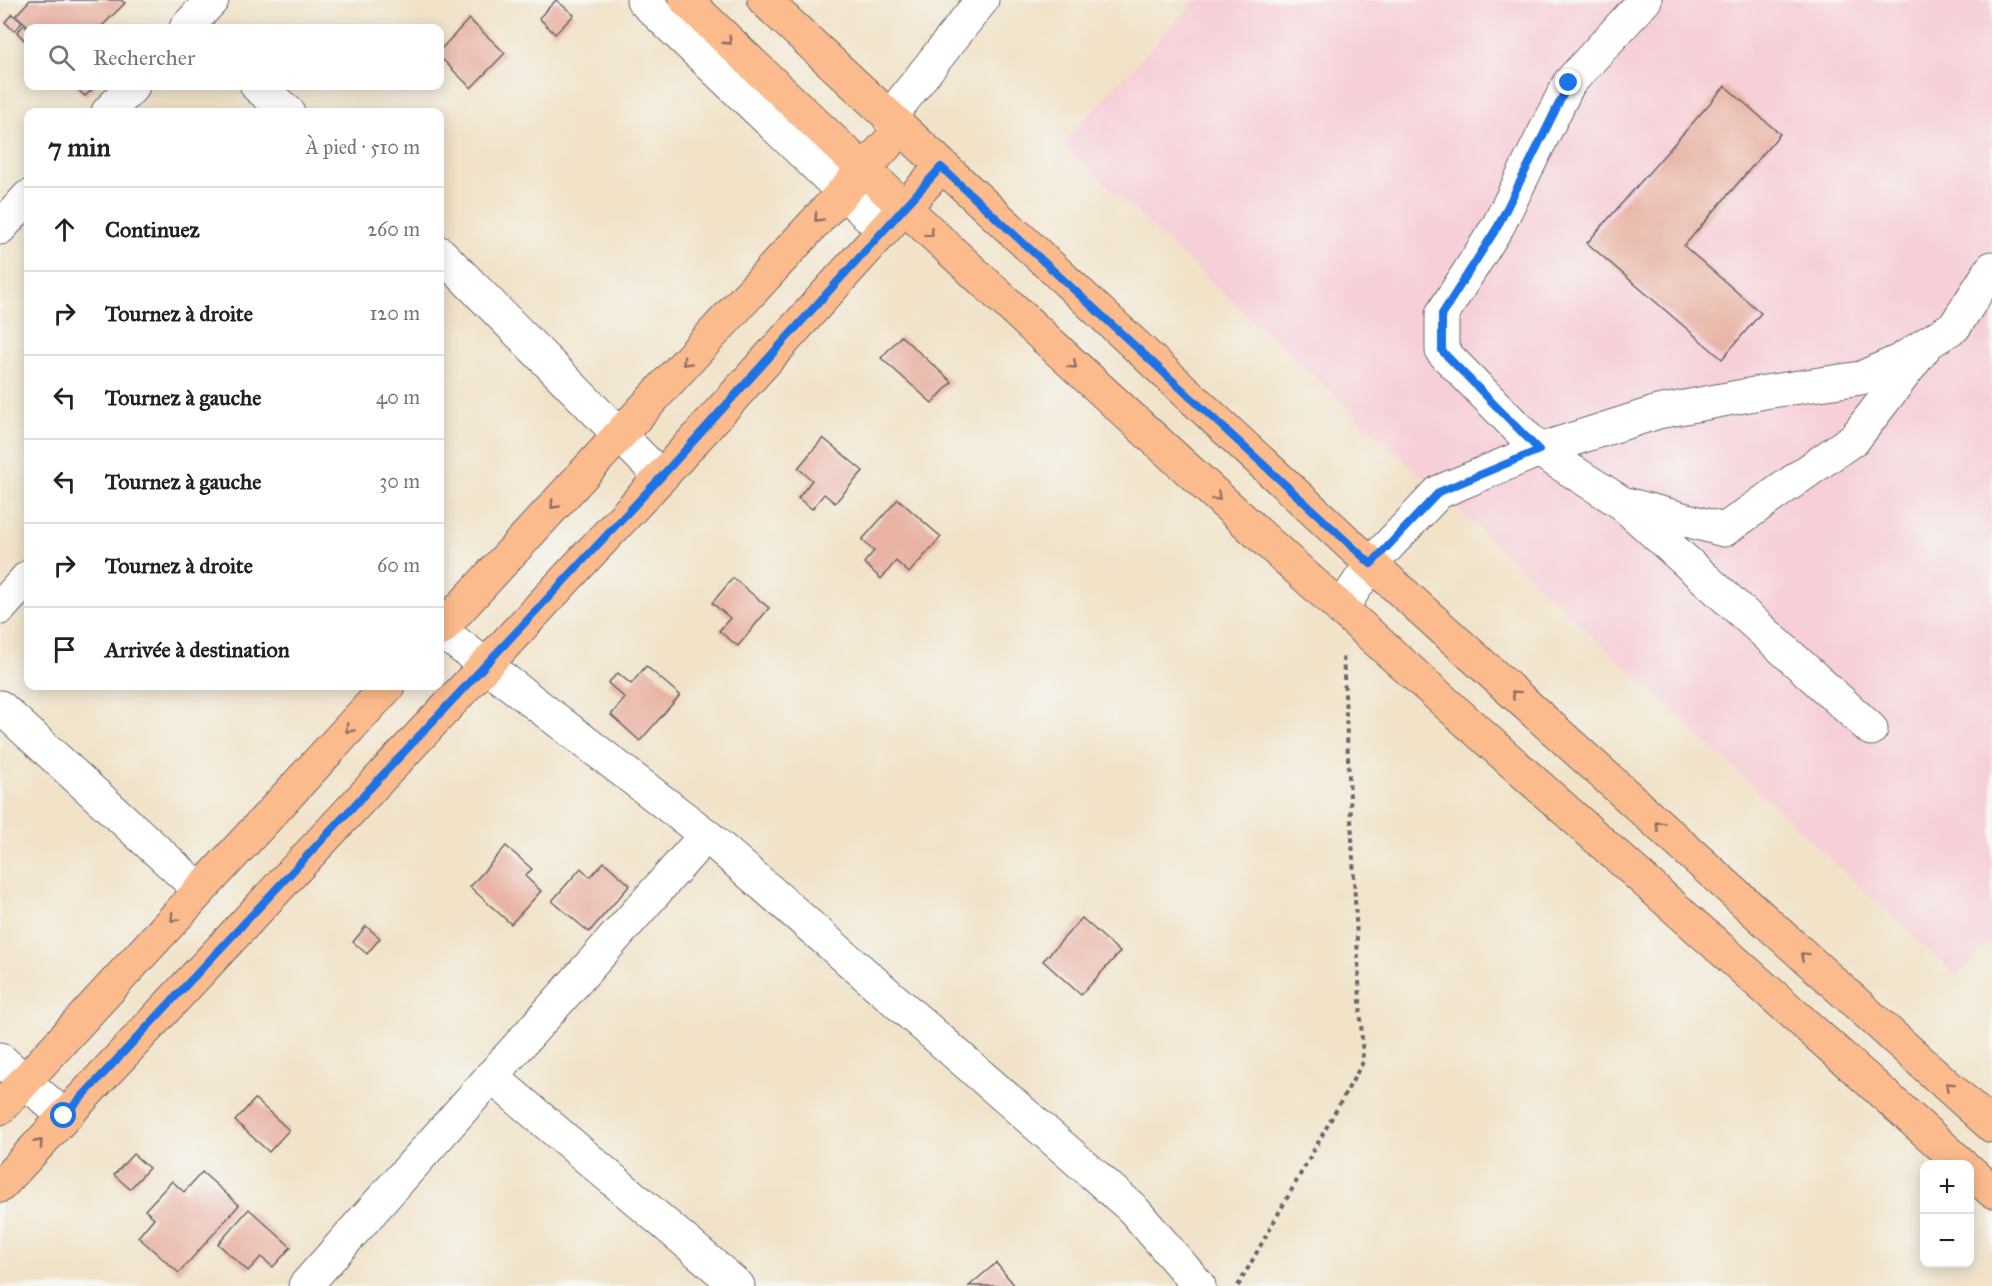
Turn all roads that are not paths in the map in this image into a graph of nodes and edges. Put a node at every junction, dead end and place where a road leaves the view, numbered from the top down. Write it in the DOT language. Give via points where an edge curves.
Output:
graph roads {
  1 [pos="212,0"];
  2 [pos="644,0"];
  3 [pos="686,0"];
  4 [pos="764,0"];
  5 [pos="982,0"];
  6 [pos="1645,0"];
  7 [pos="191,24"];
  8 [pos="129,90"];
  9 [pos="262,90"];
  10 [pos="112,108"];
  11 [pos="283,108"];
  12 [pos="895,123"];
  13 [pos="941,167"];
  14 [pos="853,181"];
  15 [pos="24,201"];
  16 [pos="893,219"];
  17 [pos="0,228"];
  18 [pos="444,257"];
  19 [pos="1992,268"];
  20 [pos="1928,343"];
  21 [pos="619,435"];
  22 [pos="1539,450"];
  23 [pos="661,477"];
  24 [pos="1622,503"];
  25 [pos="1371,564"];
  26 [pos="24,581"];
  27 [pos="0,608"];
  28 [pos="1341,609"];
  29 [pos="444,626"];
  30 [pos="444,633"];
  31 [pos="485,664"];
  32 [pos="384,690"];
  33 [pos="0,707"];
  34 [pos="1871,729"];
  35 [pos="706,835"];
  36 [pos="200,891"];
  37 [pos="0,1059"];
  38 [pos="491,1076"];
  39 [pos="25,1081"];
  40 [pos="0,1108"];
  41 [pos="64,1116"];
  42 [pos="1992,1126"];
  43 [pos="1958,1160"];
  44 [pos="1974,1175"];
  45 [pos="0,1186"];
  46 [pos="1992,1191"];
  47 [pos="305,1286"];
  48 [pos="738,1286"];
  49 [pos="1199,1286"];
  1 -- 7 [label="street"];
  2 -- 14 [label="street"];
  3 -- 14 [label="main road, one-way"];
  4 -- 12 [label="main road"];
  5 -- 12 [label="street"];
  6 -- 22 [label="street" via="1569,83 1498,226 1442,314 1442,351"];
  8 -- 10 [label="street"];
  9 -- 11 [label="street"];
  12 -- 13 [label="main road"];
  12 -- 14 [label="main road"];
  13 -- 16 [label="main road"];
  13 -- 25 [label="main road"];
  14 -- 16 [label="street"];
  14 -- 21 [label="main road, one-way"];
  15 -- 17 [label="street"];
  16 -- 23 [label="main road"];
  16 -- 28 [label="main road, one-way"];
  18 -- 21 [label="street"];
  19 -- 20 [label="street" via="1955,326"];
  20 -- 22 [label="street" via="1861,378 1658,412"];
  20 -- 24 [label="street" via="1855,438 1724,530"];
  21 -- 23 [label="street"];
  21 -- 29 [label="main road, one-way"];
  22 -- 24 [label="street"];
  22 -- 25 [label="street" via="1439,492"];
  23 -- 31 [label="main road"];
  24 -- 34 [label="street"];
  25 -- 28 [label="street"];
  42 -- 25 [label="main road, one-way"];
  26 -- 27 [label="street"];
  28 -- 43 [label="main road"];
  30 -- 31 [label="street"];
  31 -- 35 [label="street"];
  31 -- 41 [label="main road"];
  32 -- 36 [label="main road, one-way"];
  33 -- 36 [label="street"];
  35 -- 38 [label="street"];
  35 -- 49 [label="street" via="1132,1208"];
  36 -- 39 [label="main road, one-way"];
  37 -- 39 [label="street"];
  38 -- 47 [label="street"];
  38 -- 48 [label="street"];
  39 -- 40 [label="main road"];
  39 -- 41 [label="street"];
  45 -- 41 [label="main road, one-way"];
  44 -- 46 [label="main road"];
}
